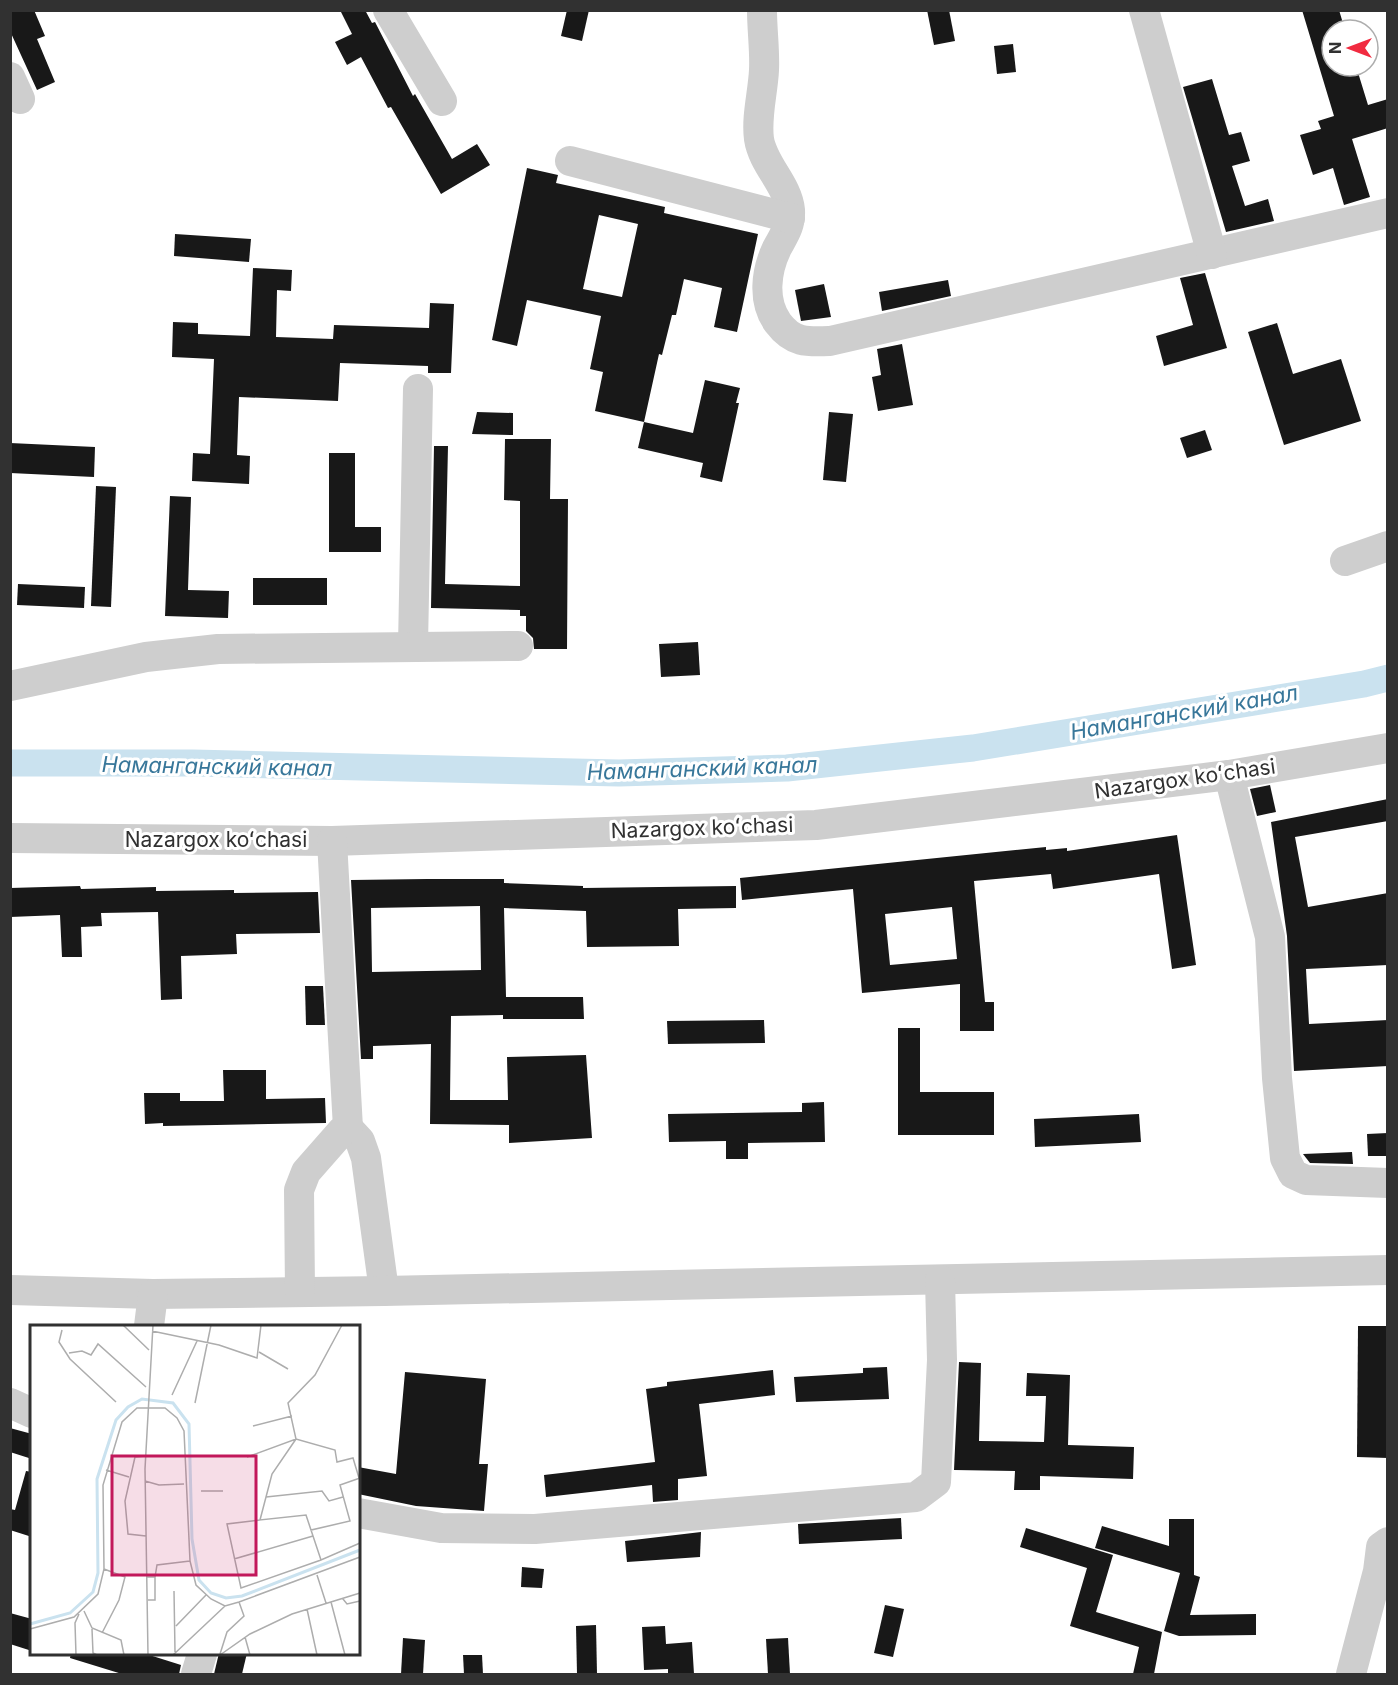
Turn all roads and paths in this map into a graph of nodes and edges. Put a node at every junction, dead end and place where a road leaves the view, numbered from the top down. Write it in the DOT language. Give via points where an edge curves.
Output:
graph roads {
  1 [pos="388,10"];
  2 [pos="762,10"];
  3 [pos="1144,10"];
  4 [pos="442,101"];
  5 [pos="570,161"];
  6 [pos="1388,213"];
  7 [pos="790,218"];
  8 [pos="1212,254"];
  9 [pos="418,389"];
  10 [pos="1388,546"];
  11 [pos="1345,561"];
  12 [pos="413,646"];
  13 [pos="518,646"];
  14 [pos="10,686"];
  15 [pos="1388,747"];
  16 [pos="1228,775"];
  17 [pos="10,838"];
  18 [pos="332,840"];
  19 [pos="348,1128"];
  20 [pos="1388,1183"];
  21 [pos="1388,1270"];
  22 [pos="940,1280"];
  23 [pos="10,1290"];
  24 [pos="300,1291"];
  25 [pos="384,1291"];
  26 [pos="153,1294"];
  27 [pos="149,1325"];
  28 [pos="10,1403"];
  29 [pos="30,1412"];
  30 [pos="360,1513"];
  31 [pos="1388,1542"];
  32 [pos="201,1655"];
  33 [pos="196,1674"];
  34 [pos="1351,1674"];
  1 -- 4 [label="street"];
  2 -- 7 [label="street" via="764,68 759,139 789,202"];
  3 -- 8 [label="street"];
  5 -- 7 [label="street"];
  6 -- 8 [label="street"];
  7 -- 8 [label="street" via="766,281 775,318 786,333 801,342 830,341"];
  9 -- 12 [label="street"];
  10 -- 11 [label="street"];
  12 -- 13 [label="street"];
  12 -- 14 [label="street" via="218,649 146,657"];
  15 -- 16 [label="street, Nazargox koʻchasi"];
  16 -- 18 [label="street, Nazargox koʻchasi" via="816,825"];
  16 -- 20 [label="street" via="1270,937 1276,1078 1285,1158 1293,1174 1306,1180"];
  17 -- 18 [label="street, Nazargox koʻchasi"];
  18 -- 19 [label="street"];
  19 -- 24 [label="street" via="306,1172 299,1190"];
  19 -- 25 [label="street" via="360,1141 366,1158"];
  21 -- 22 [label="street"];
  22 -- 25 [label="street"];
  22 -- 30 [label="street" via="942,1360 936,1482 916,1497 534,1529 441,1528"];
  23 -- 26 [label="street"];
  24 -- 25 [label="street"];
  24 -- 26 [label="street"];
  26 -- 27 [label="street"];
  28 -- 29 [label="street"];
  31 -- 34 [label="street" via="1381,1547"];
  32 -- 33 [label="street"];
}
